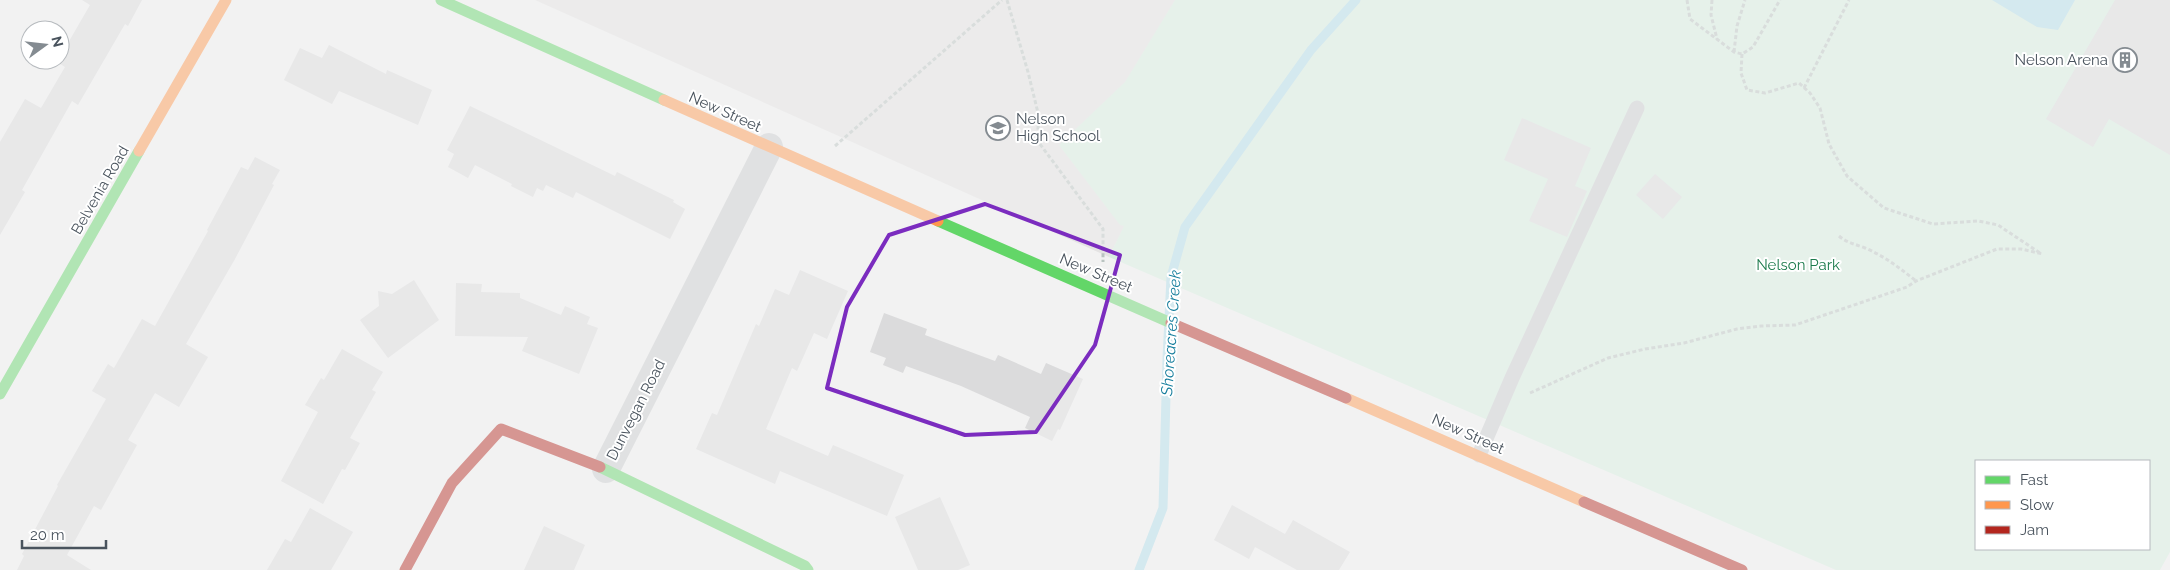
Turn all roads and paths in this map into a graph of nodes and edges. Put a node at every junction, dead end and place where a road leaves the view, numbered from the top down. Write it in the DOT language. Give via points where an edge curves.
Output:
graph roads {
  1 [pos="226,0"];
  2 [pos="441,0"];
  3 [pos="1002,0"];
  4 [pos="1007,0"];
  5 [pos="1687,0"];
  6 [pos="1712,0"];
  7 [pos="1745,0"];
  8 [pos="1780,0"];
  9 [pos="1849,0"];
  10 [pos="1717,40"];
  11 [pos="1734,52"];
  12 [pos="1742,54"];
  13 [pos="1804,88"];
  14 [pos="1637,108"];
  15 [pos="769,147"];
  16 [pos="812,167"];
  17 [pos="1839,236"];
  18 [pos="1916,281"];
  19 [pos="1104,293"];
  20 [pos="1528,393"];
  21 [pos="0,394"];
  22 [pos="1479,455"];
  23 [pos="606,469"];
  24 [pos="405,570"];
  25 [pos="808,570"];
  26 [pos="1740,570"];
  1 -- 21 [label="main road, Belvenia Road"];
  2 -- 15 [label="main road, New Street"];
  3 -- 16 [label="path"];
  4 -- 19 [label="path" via="1038,117 1037,140 1103,229"];
  5 -- 10 [label="path" via="1690,19"];
  6 -- 10 [label="path" via="1711,15"];
  7 -- 11 [label="path"];
  8 -- 12 [label="path" via="1753,47"];
  9 -- 13 [label="path"];
  10 -- 11 [label="path"];
  11 -- 12 [label="path"];
  12 -- 13 [label="path" via="1741,73 1746,90 1765,93 1799,83"];
  13 -- 18 [label="path" via="1820,108 1829,144 1847,176 1884,208 1933,224 1978,221 1998,225 2043,254 2021,249 1997,249"];
  14 -- 22 [label="lane"];
  15 -- 16 [label="main road, New Street"];
  15 -- 23 [label="street, Dunvegan Road"];
  16 -- 19 [label="main road, New Street"];
  17 -- 18 [label="path" via="1847,243 1863,247 1893,263"];
  18 -- 20 [label="path" via="1908,287 1795,326 1737,329 1608,358"];
  19 -- 22 [label="main road, New Street"];
  22 -- 26 [label="main road, New Street"];
  23 -- 24 [label="main road" via="501,429 452,482"];
  23 -- 25 [label="main road, Dunvegan Road"];
}
